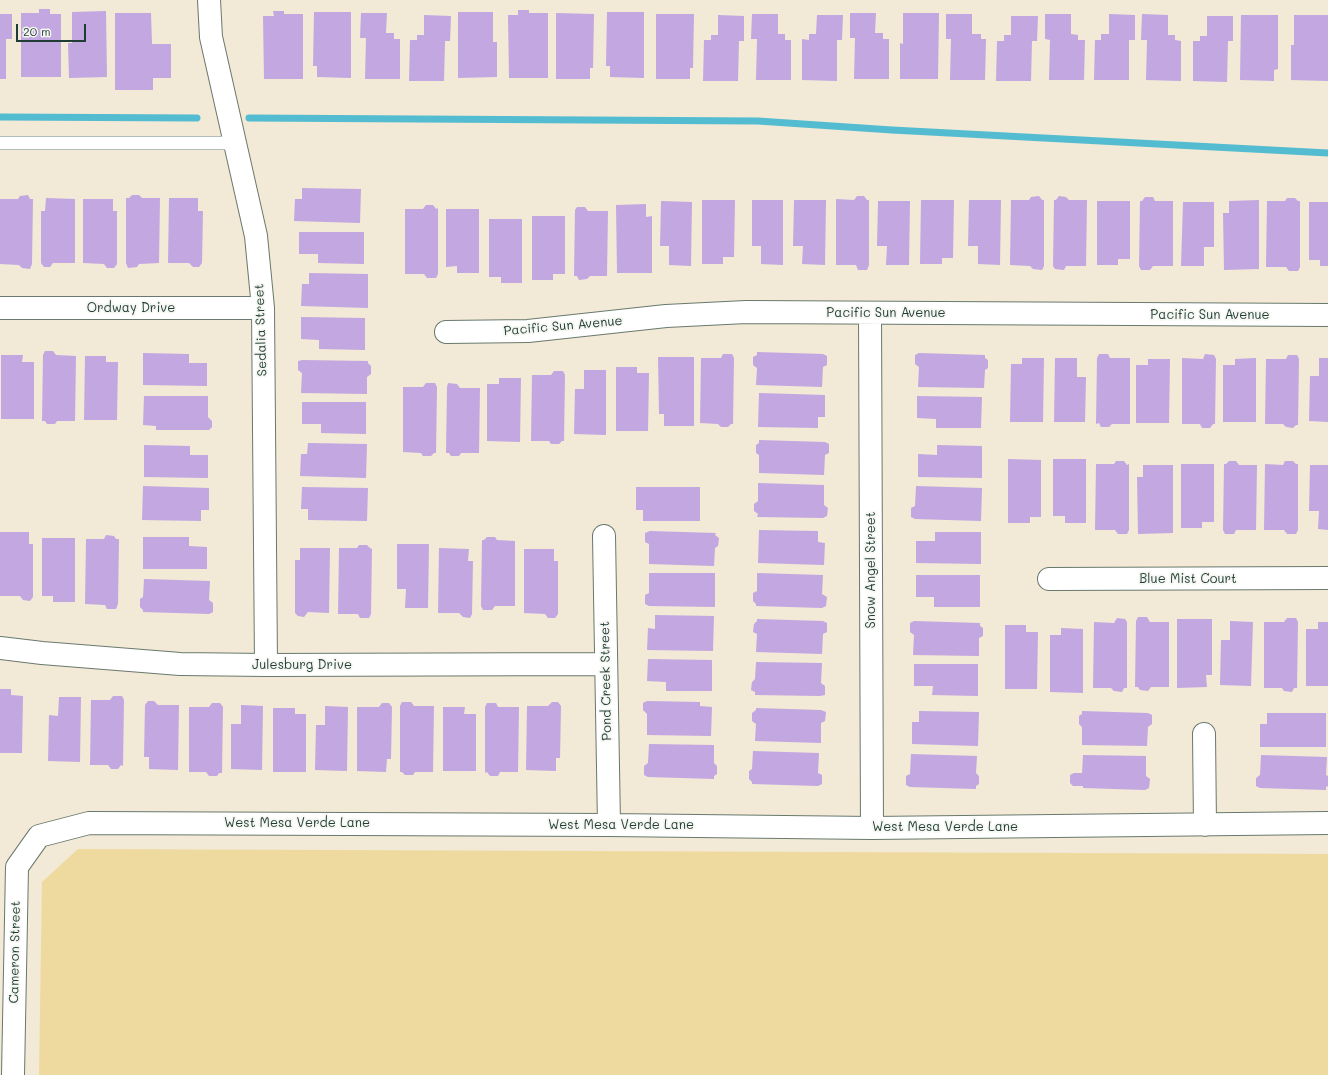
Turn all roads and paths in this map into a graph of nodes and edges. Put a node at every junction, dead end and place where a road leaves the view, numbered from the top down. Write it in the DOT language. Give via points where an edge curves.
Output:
graph roads {
  1 [pos="209,0"];
  2 [pos="0,143"];
  3 [pos="235,143"];
  4 [pos="0,308"];
  5 [pos="262,308"];
  6 [pos="870,313"];
  7 [pos="1328,315"];
  8 [pos="446,332"];
  9 [pos="604,536"];
  10 [pos="1328,578"];
  11 [pos="1049,579"];
  12 [pos="0,648"];
  13 [pos="606,664"];
  14 [pos="266,665"];
  15 [pos="1204,734"];
  16 [pos="1328,823"];
  17 [pos="609,825"];
  18 [pos="1205,825"];
  19 [pos="872,828"];
  20 [pos="39,836"];
  21 [pos="13,1075"];
  1 -- 3 [label="street, Sedalia Street" via="211,37"];
  2 -- 3 [label="lane"];
  3 -- 5 [label="street, Sedalia Street" via="256,236"];
  4 -- 5 [label="street, Ordway Drive"];
  5 -- 14 [label="street, Sedalia Street"];
  6 -- 7 [label="street, Pacific Sun Avenue"];
  6 -- 8 [label="street, Pacific Sun Avenue" via="739,312 666,316 528,331"];
  6 -- 19 [label="street, Snow Angel Street"];
  9 -- 13 [label="street, Pond Creek Street"];
  10 -- 11 [label="street, Blue Mist Court"];
  12 -- 14 [label="street, Julesburg Drive" via="180,664"];
  13 -- 14 [label="street, Julesburg Drive"];
  13 -- 17 [label="street, Pond Creek Street"];
  15 -- 18 [label="street"];
  16 -- 18 [label="street, West Mesa Verde Lane"];
  17 -- 19 [label="street, West Mesa Verde Lane"];
  17 -- 20 [label="street, West Mesa Verde Lane" via="89,823"];
  18 -- 19 [label="street, West Mesa Verde Lane"];
  20 -- 21 [label="street, Cameron Street" via="17,867"];
}
